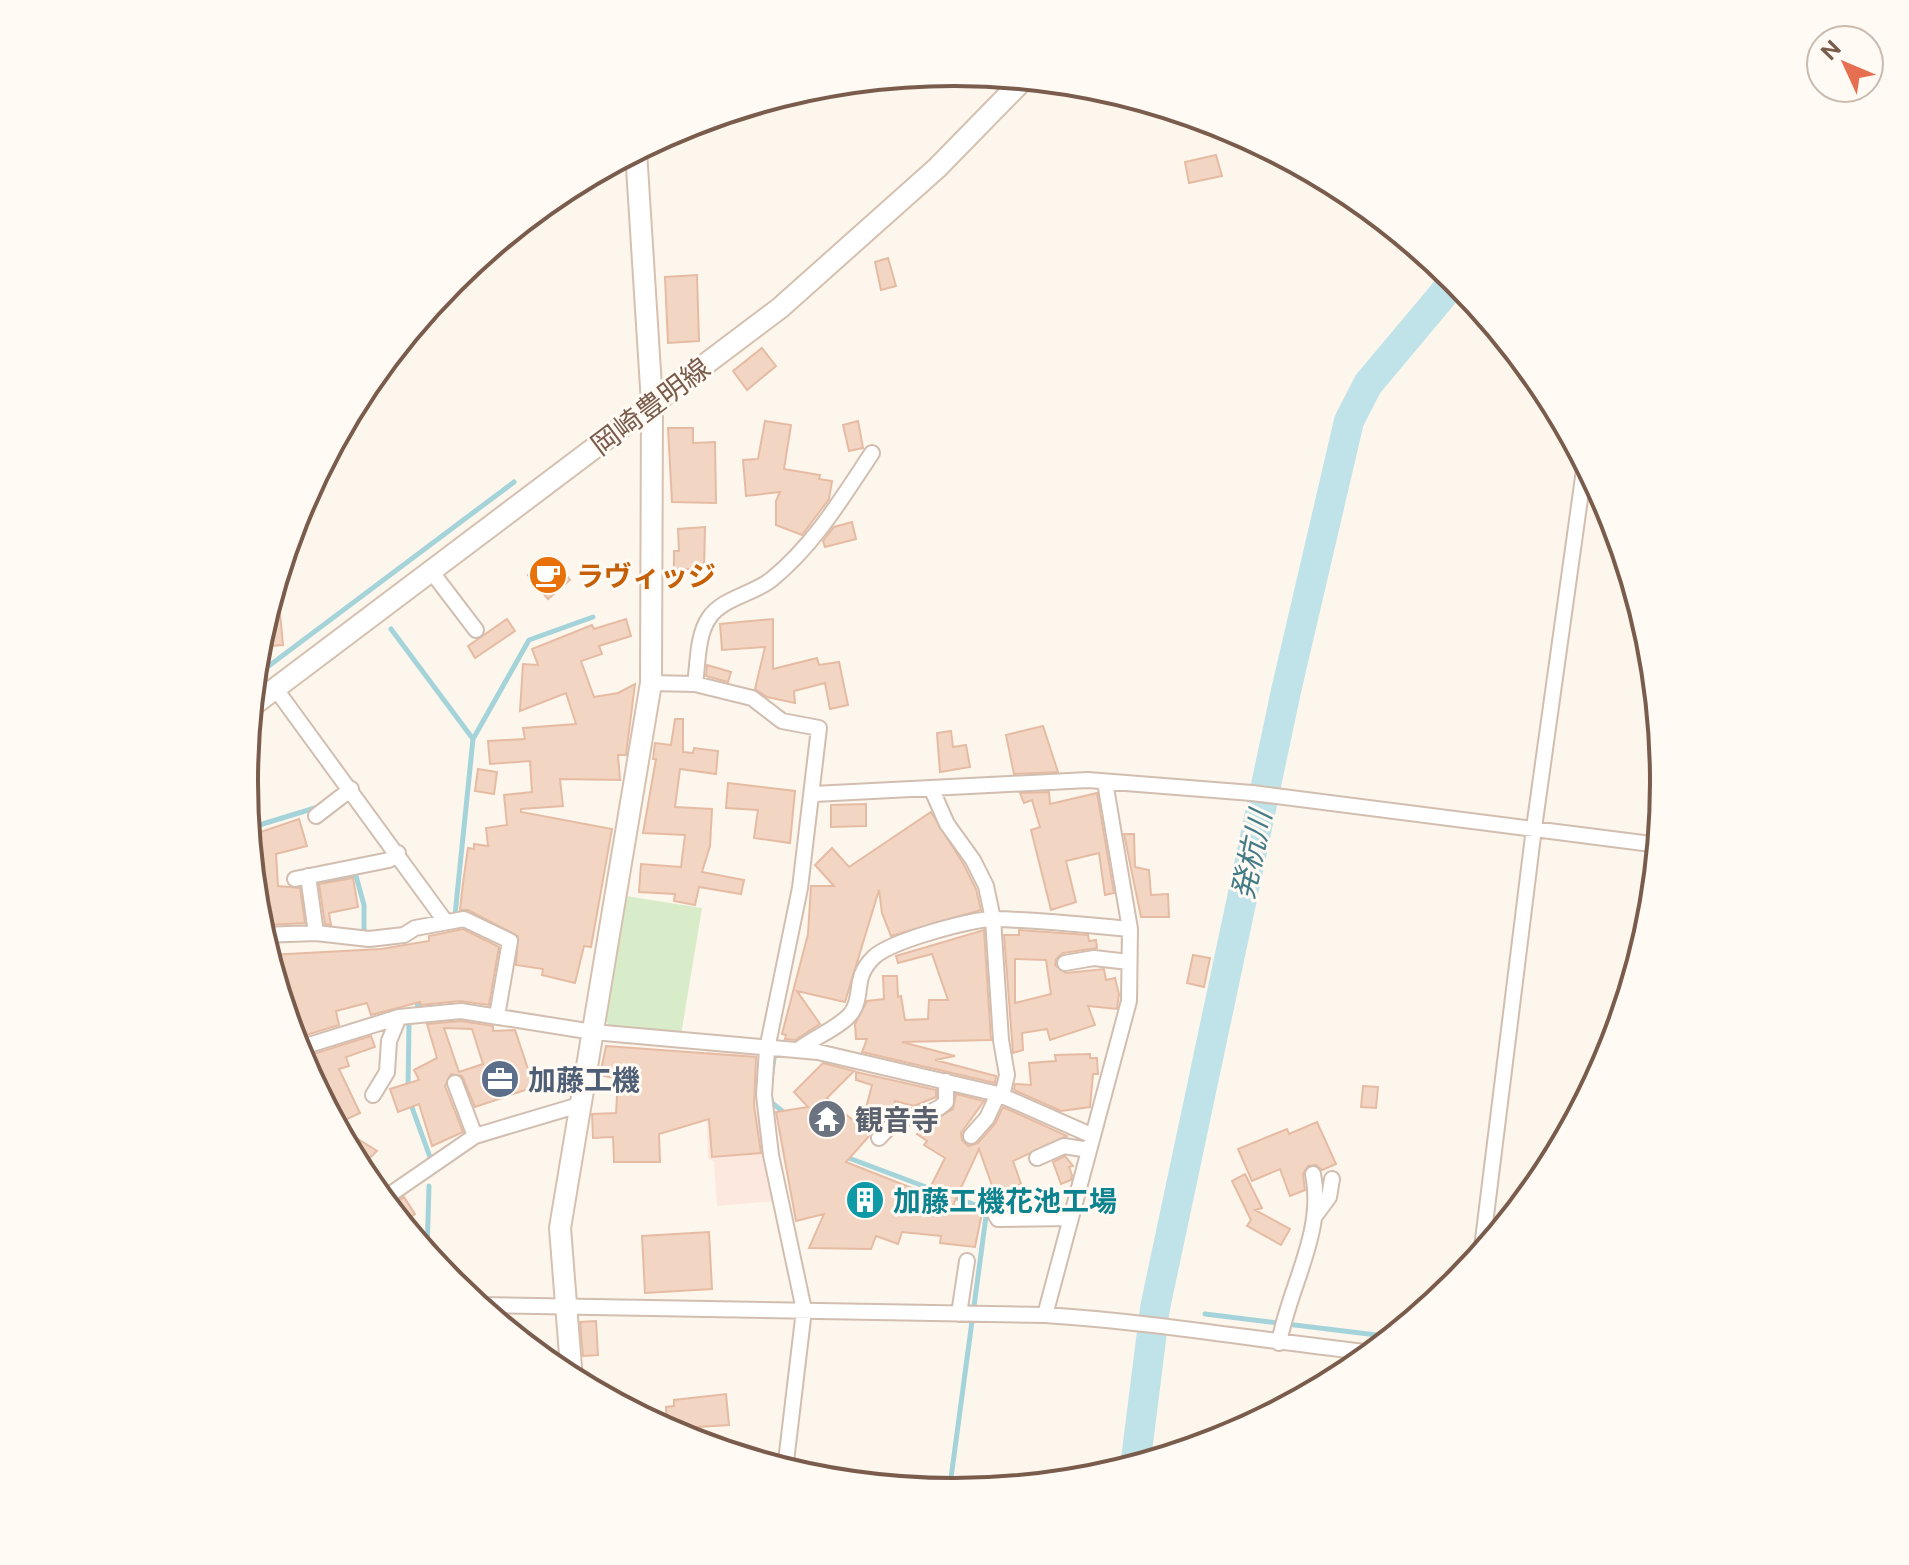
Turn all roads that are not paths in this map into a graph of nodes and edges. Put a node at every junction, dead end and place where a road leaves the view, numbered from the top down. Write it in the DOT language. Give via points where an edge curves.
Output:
graph roads {
  1 [pos="1015,89"];
  2 [pos="637,163"];
  3 [pos="652,403"];
  4 [pos="872,453"];
  5 [pos="1582,482"];
  6 [pos="431,571"];
  7 [pos="476,630"];
  8 [pos="651,683"];
  9 [pos="695,684"];
  10 [pos="275,688"];
  11 [pos="263,697"];
  12 [pos="1105,782"];
  13 [pos="351,789"];
  14 [pos="932,790"];
  15 [pos="814,794"];
  16 [pos="316,816"];
  17 [pos="1534,828"];
  18 [pos="1648,844"];
  19 [pos="398,853"];
  20 [pos="993,919"];
  21 [pos="445,921"];
  22 [pos="1130,929"];
  23 [pos="316,933"];
  24 [pos="275,935"];
  25 [pos="1129,962"];
  26 [pos="1065,963"];
  27 [pos="497,1016"];
  28 [pos="400,1017"];
  29 [pos="593,1032"];
  30 [pos="309,1045"];
  31 [pos="767,1049"];
  32 [pos="798,1050"];
  33 [pos="946,1081"];
  34 [pos="455,1083"];
  35 [pos="373,1095"];
  36 [pos="1000,1095"];
  37 [pos="579,1105"];
  38 [pos="475,1136"];
  39 [pos="971,1136"];
  40 [pos="879,1138"];
  41 [pos="1091,1143"];
  42 [pos="1037,1158"];
  43 [pos="1313,1174"];
  44 [pos="1332,1179"];
  45 [pos="392,1193"];
  46 [pos="991,1207"];
  47 [pos="1315,1216"];
  48 [pos="1070,1218"];
  49 [pos="1484,1235"];
  50 [pos="967,1261"];
  51 [pos="495,1306"];
  52 [pos="565,1308"];
  53 [pos="804,1310"];
  54 [pos="959,1314"];
  55 [pos="1045,1315"];
  56 [pos="1280,1336"];
  57 [pos="1358,1350"];
  58 [pos="570,1364"];
  59 [pos="786,1458"];
  1 -- 3 [label="street, 岡崎豊明線" via="834,263"];
  2 -- 3 [label="street"];
  3 -- 6 [label="street, 岡崎豊明線"];
  3 -- 8 [label="street"];
  4 -- 9 [label="street" via="822,528 791,561 770,581 709,616"];
  5 -- 17 [label="street"];
  6 -- 7 [label="street"];
  6 -- 10 [label="street, 岡崎豊明線"];
  8 -- 9 [label="street"];
  8 -- 29 [label="street"];
  9 -- 15 [label="street" via="752,698 782,721 819,728"];
  10 -- 11 [label="street, 岡崎豊明線"];
  10 -- 13 [label="street"];
  12 -- 14 [label="street"];
  12 -- 17 [label="street" via="1252,793"];
  12 -- 22 [label="street"];
  13 -- 16 [label="street"];
  13 -- 19 [label="street"];
  14 -- 15 [label="street"];
  14 -- 20 [label="street" via="986,886"];
  15 -- 31 [label="street"];
  17 -- 18 [label="street"];
  17 -- 49 [label="street"];
  19 -- 21 [label="street"];
  19 -- 23 [label="street" via="389,860 302,878"];
  20 -- 22 [label="street"];
  20 -- 32 [label="street" via="893,943 858,979 855,1008 846,1020"];
  20 -- 36 [label="street" via="1007,1075"];
  21 -- 23 [label="street" via="404,935 369,939"];
  21 -- 27 [label="street" via="464,919 510,941"];
  22 -- 25 [label="street"];
  23 -- 24 [label="street"];
  25 -- 26 [label="street" via="1094,958"];
  25 -- 41 [label="street" via="1129,1001"];
  27 -- 28 [label="street" via="461,1011"];
  27 -- 29 [label="street"];
  28 -- 30 [label="street"];
  28 -- 35 [label="street" via="389,1041 387,1072"];
  29 -- 31 [label="street"];
  29 -- 37 [label="street"];
  31 -- 32 [label="street"];
  31 -- 53 [label="street" via="764,1095 771,1155"];
  32 -- 33 [label="street"];
  33 -- 36 [label="street"];
  33 -- 40 [label="street" via="946,1102 938,1111 892,1122"];
  34 -- 38 [label="street"];
  36 -- 39 [label="street"];
  36 -- 41 [label="street"];
  37 -- 38 [label="street"];
  37 -- 52 [label="street" via="560,1228"];
  38 -- 45 [label="street"];
  41 -- 42 [label="street" via="1064,1146"];
  41 -- 48 [label="street"];
  43 -- 47 [label="street"];
  44 -- 47 [label="street" via="1329,1197"];
  46 -- 48 [label="street" via="998,1219"];
  47 -- 56 [label="street"];
  48 -- 55 [label="street"];
  50 -- 54 [label="street"];
  51 -- 52 [label="street"];
  52 -- 53 [label="street"];
  52 -- 58 [label="street"];
  53 -- 54 [label="street"];
  53 -- 59 [label="street"];
  54 -- 55 [label="street"];
  55 -- 56 [label="street"];
  56 -- 57 [label="street"];
}
